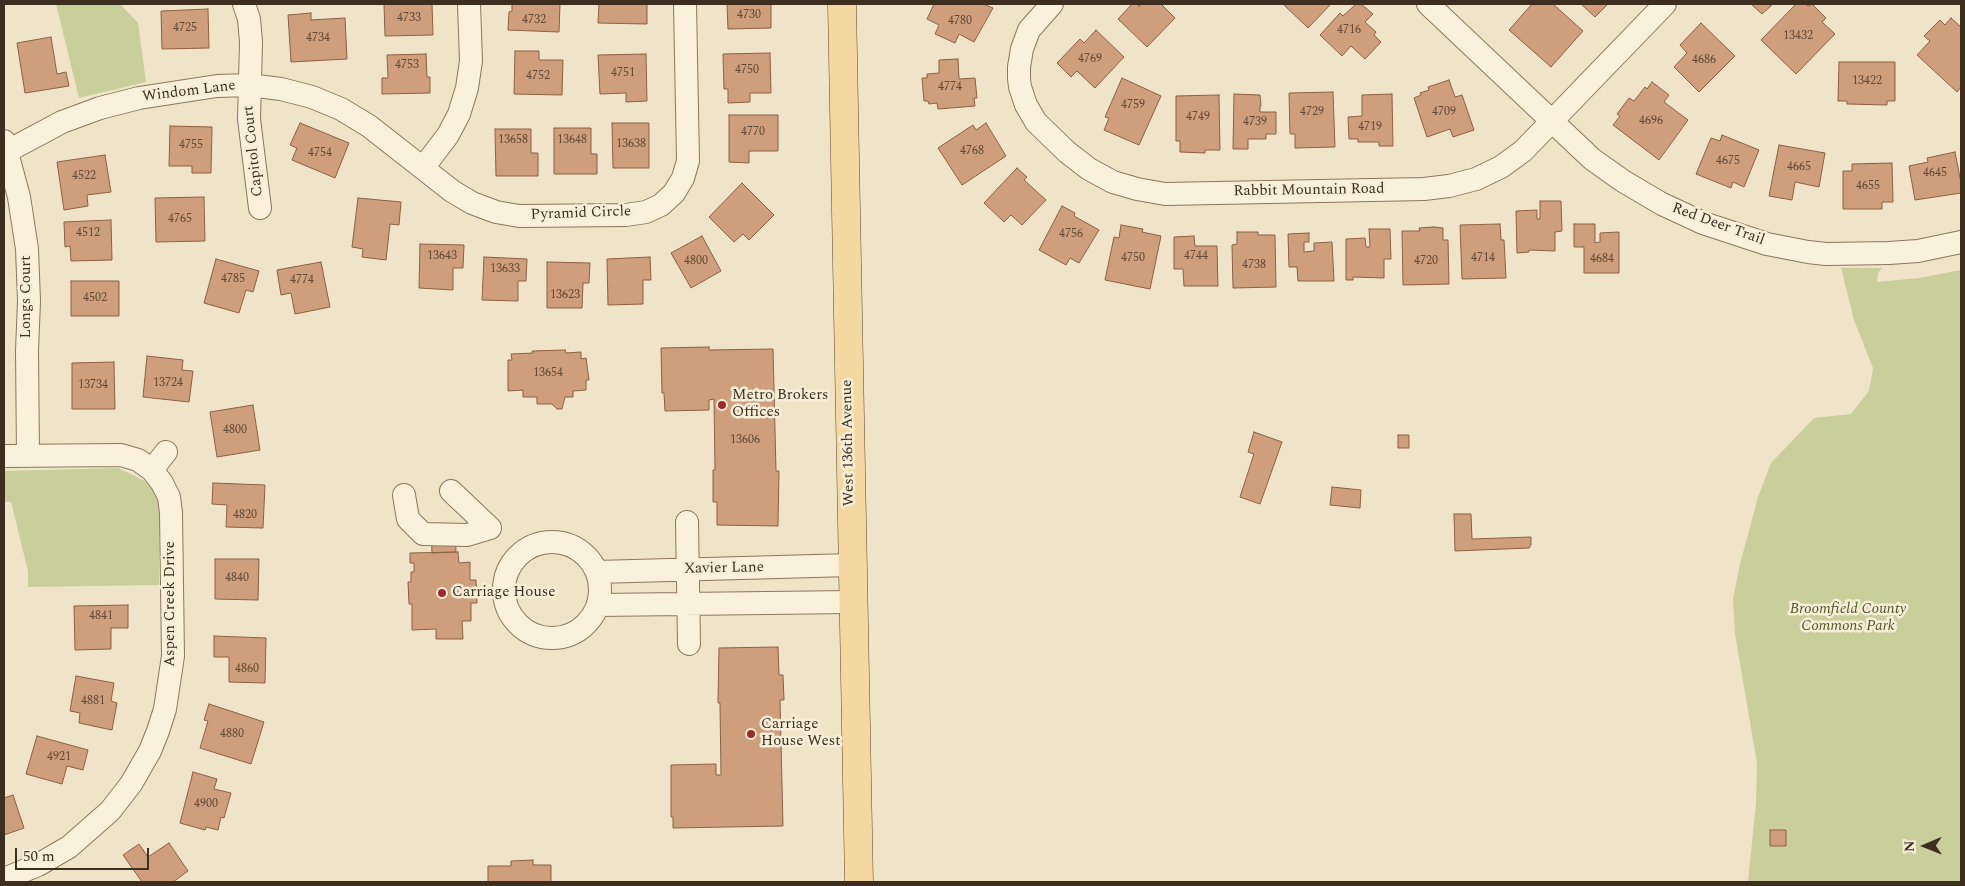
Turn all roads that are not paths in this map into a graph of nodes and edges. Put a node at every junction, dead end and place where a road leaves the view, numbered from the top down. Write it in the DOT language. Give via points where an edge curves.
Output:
graph roads {
  1 [pos="244,4"];
  2 [pos="468,4"];
  3 [pos="685,4"];
  4 [pos="842,4"];
  5 [pos="1052,4"];
  6 [pos="1428,4"];
  7 [pos="1665,4"];
  8 [pos="249,85"];
  9 [pos="1552,122"];
  10 [pos="5,148"];
  11 [pos="423,168"];
  12 [pos="260,208"];
  13 [pos="1961,242"];
  14 [pos="166,452"];
  15 [pos="28,455"];
  16 [pos="4,456"];
  17 [pos="152,470"];
  18 [pos="451,491"];
  19 [pos="404,495"];
  20 [pos="688,522"];
  21 [pos="851,565"];
  22 [pos="688,570"];
  23 [pos="597,572"];
  24 [pos="852,602"];
  25 [pos="688,603"];
  26 [pos="598,605"];
  27 [pos="689,644"];
  28 [pos="4,879"];
  29 [pos="859,882"];
  1 -- 8 [label="street, Capitol Court" via="251,42"];
  2 -- 11 [label="street" via="471,61 467,88 448,135"];
  3 -- 11 [label="street, Pyramid Circle" via="688,161 674,193 661,205 646,212 626,215 519,216 472,203"];
  4 -- 21 [label="main road, West 136th Avenue"];
  5 -- 9 [label="street, Rabbit Mountain Road" via="1029,30 1022,49 1019,78 1026,105 1036,122 1089,169 1137,189 1164,194 1449,186 1476,179 1501,167 1523,151"];
  6 -- 9 [label="street, Red Deer Trail"];
  7 -- 9 [label="street, Rabbit Mountain Road"];
  8 -- 10 [label="street, Windom Lane" via="217,86 149,96 100,108"];
  8 -- 11 [label="street, Windom Lane" via="312,97 341,109"];
  8 -- 12 [label="street, Capitol Court" via="249,119"];
  9 -- 13 [label="street, Red Deer Trail" via="1592,159 1662,204 1703,223 1767,244 1848,255 1918,251"];
  10 -- 15 [label="street, Longs Court" via="19,197 27,249"];
  14 -- 17 [label="street"];
  15 -- 16 [label="street, Aspen Creek Drive"];
  15 -- 17 [label="street, Aspen Creek Drive" via="121,455 138,460"];
  17 -- 28 [label="street, Aspen Creek Drive" via="165,490 171,513 173,656 165,709 158,731 131,784 110,811 69,847"];
  18 -- 19 [label="street" via="490,528 467,535 423,534 408,519"];
  20 -- 22 [label="street"];
  21 -- 22 [label="street, Xavier Lane"];
  21 -- 24 [label="main road, West 136th Avenue"];
  22 -- 23 [label="street, Xavier Lane"];
  22 -- 25 [label="street"];
  23 -- 26 [label="street" via="600,588"];
  23 -- 26 [label="street" via="579,550 552,541 527,548 517,556 503,584 504,601 510,616 534,636 566,637 580,630"];
  24 -- 25 [label="street"];
  24 -- 29 [label="main road, West 136th Avenue"];
  25 -- 26 [label="street"];
  25 -- 27 [label="street"];
}
